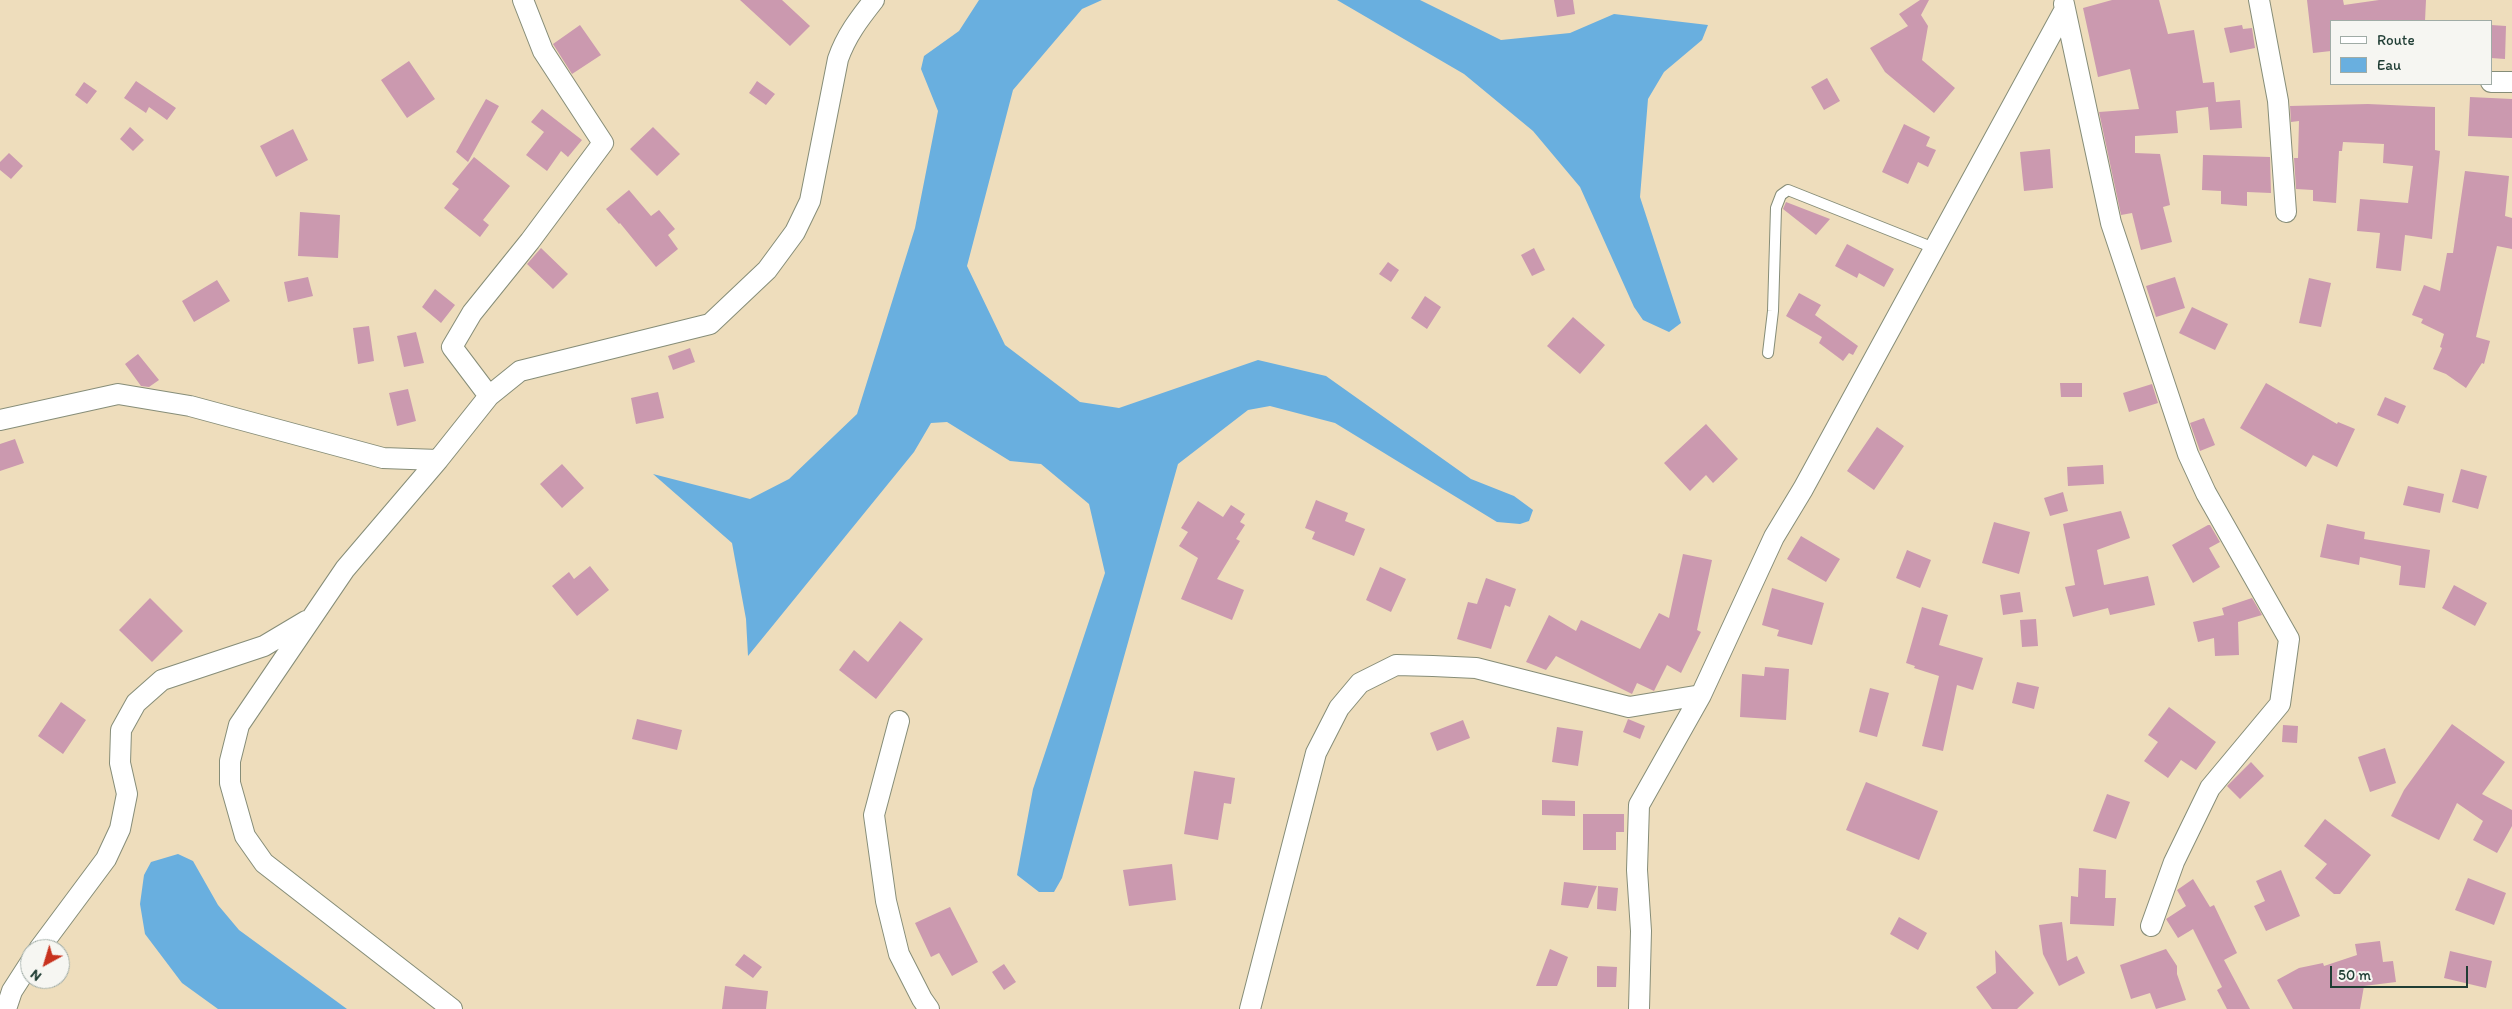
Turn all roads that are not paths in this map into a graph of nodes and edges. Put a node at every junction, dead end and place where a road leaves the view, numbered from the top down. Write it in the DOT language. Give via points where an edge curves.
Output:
graph roads {
  1 [pos="523,0"];
  2 [pos="874,0"];
  3 [pos="2260,0"];
  4 [pos="2064,5"];
  5 [pos="2492,82"];
  6 [pos="2512,82"];
  7 [pos="2286,212"];
  8 [pos="1934,248"];
  9 [pos="1768,353"];
  10 [pos="489,396"];
  11 [pos="0,420"];
  12 [pos="438,460"];
  13 [pos="312,618"];
  14 [pos="1701,695"];
  15 [pos="899,722"];
  16 [pos="2151,926"];
  17 [pos="46,939"];
  18 [pos="20,979"];
  19 [pos="6,1009"];
  20 [pos="452,1009"];
  21 [pos="929,1009"];
  22 [pos="1250,1009"];
  23 [pos="1639,1009"];
  1 -- 10 [label="street" via="543,51 603,143 472,313 452,347"];
  2 -- 10 [label="street" via="854,26 838,59 810,201 795,232 766,270 710,324 520,370"];
  3 -- 7 [label="street" via="2278,101"];
  4 -- 8 [label="street"];
  4 -- 16 [label="street" via="2110,223 2188,454 2206,493 2289,640 2280,704 2210,788 2174,862"];
  5 -- 6 [label="street"];
  8 -- 9 [label="lane" via="1788,190 1781,195 1776,208 1773,311"];
  8 -- 14 [label="street" via="1774,538"];
  10 -- 12 [label="street"];
  11 -- 12 [label="street" via="118,394 190,406 383,458"];
  12 -- 13 [label="street" via="345,569"];
  13 -- 17 [label="street" via="264,646 162,680 136,703 121,730 120,763 127,794 120,829 106,859"];
  13 -- 20 [label="street" via="239,725 230,761 230,782 245,836 264,863"];
  14 -- 22 [label="street" via="1629,708 1476,668 1433,666 1396,665 1360,683 1338,708 1316,753"];
  14 -- 23 [label="street" via="1639,805"];
  15 -- 21 [label="street" via="874,815 886,900 900,954"];
  18 -- 19 [label="street"];
}
